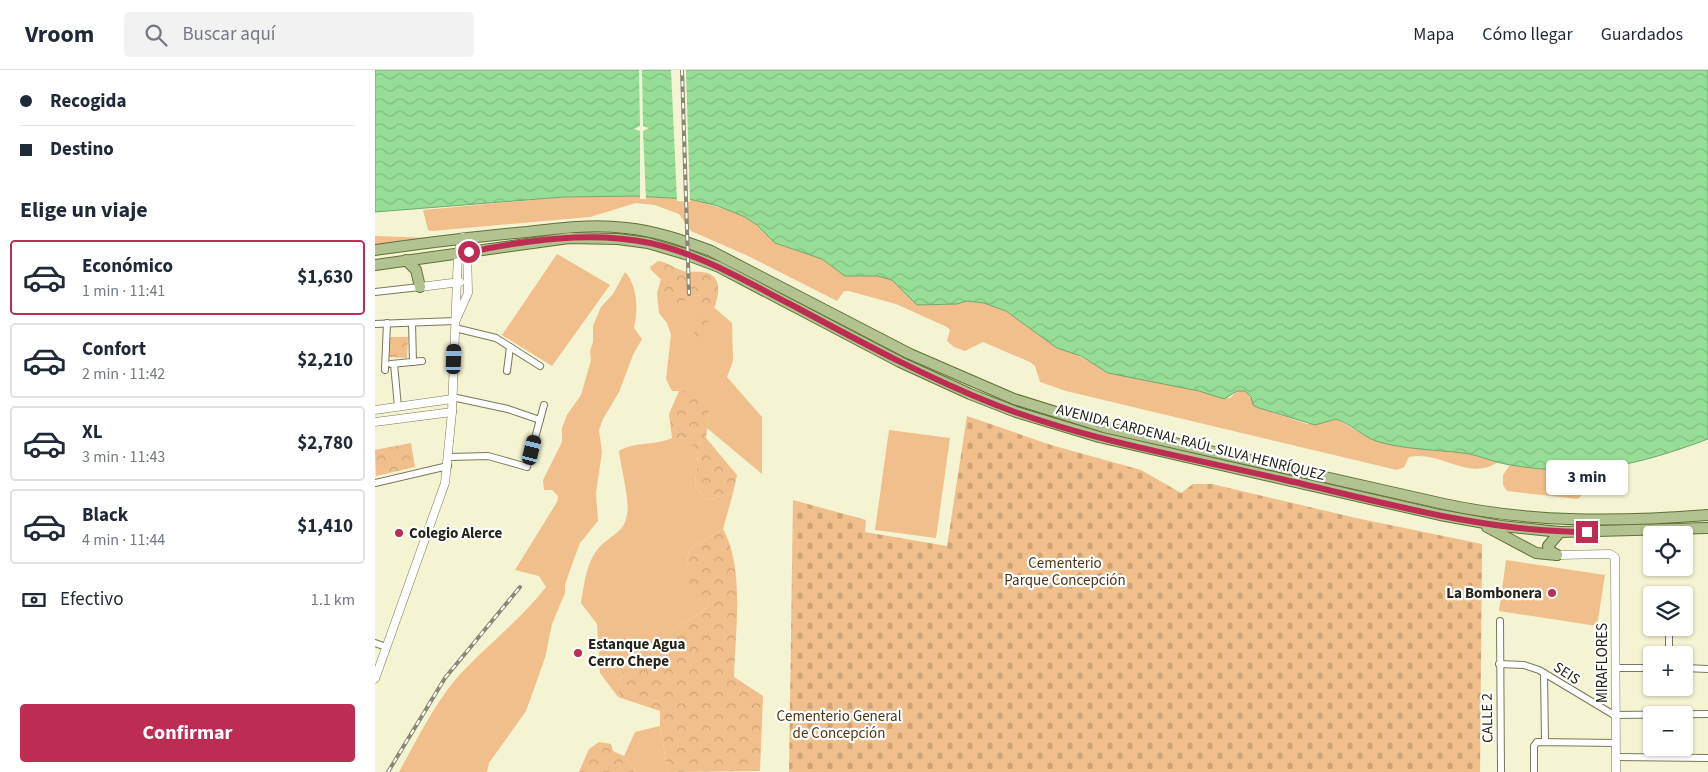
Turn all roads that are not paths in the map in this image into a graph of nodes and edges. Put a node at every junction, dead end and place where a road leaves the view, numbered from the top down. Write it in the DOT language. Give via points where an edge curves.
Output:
graph roads {
  1 [pos="463,237"];
  2 [pos="375,250"];
  3 [pos="463,252"];
  4 [pos="405,260"];
  5 [pos="375,265"];
  6 [pos="469,280"];
  7 [pos="457,282"];
  8 [pos="420,287"];
  9 [pos="375,292"];
  10 [pos="387,323"];
  11 [pos="412,323"];
  12 [pos="375,324"];
  13 [pos="455,325"];
  14 [pos="510,346"];
  15 [pos="422,361"];
  16 [pos="413,362"];
  17 [pos="394,364"];
  18 [pos="540,366"];
  19 [pos="507,371"];
  20 [pos="452,398"];
  21 [pos="544,405"];
  22 [pos="399,407"];
  23 [pos="375,410"];
  24 [pos="451,412"];
  25 [pos="540,420"];
  26 [pos="375,422"];
  27 [pos="449,457"];
  28 [pos="448,466"];
  29 [pos="375,484"];
  30 [pos="1708,515"];
  31 [pos="1480,523"];
  32 [pos="1708,528"];
  33 [pos="1560,532"];
  34 [pos="1557,555"];
  35 [pos="1500,621"];
  36 [pos="375,643"];
  37 [pos="387,648"];
  38 [pos="1499,664"];
  39 [pos="1616,668"];
  40 [pos="1643,668"];
  41 [pos="1693,668"];
  42 [pos="1708,669"];
  43 [pos="1544,673"];
  44 [pos="375,679"];
  45 [pos="1708,714"];
  46 [pos="1616,716"];
  47 [pos="1545,742"];
  48 [pos="1616,743"];
  49 [pos="1616,757"];
  50 [pos="1708,758"];
  51 [pos="1501,772"];
  52 [pos="1534,772"];
  53 [pos="1616,772"];
  1 -- 2 [label="main road, AVENIDA CARDENAL RAÚL SILVA HENRÍQUEZ"];
  1 -- 3 [label="street"];
  1 -- 30 [label="main road, AVENIDA CARDENAL RAÚL SILVA HENRÍQUEZ" via="591,226 626,228 672,238 728,260 910,354 1014,399 1104,427 1444,504 1501,515 1567,520"];
  3 -- 4 [label="main road, AVENIDA CARDENAL RAÚL SILVA HENRÍQUEZ"];
  3 -- 6 [label="street"];
  3 -- 7 [label="street"];
  3 -- 31 [label="main road, AVENIDA CARDENAL RAÚL SILVA HENRÍQUEZ" via="569,238 618,239 660,246 719,267 926,374 1016,412 1125,444"];
  4 -- 5 [label="main road, AVENIDA CARDENAL RAÚL SILVA HENRÍQUEZ"];
  4 -- 8 [label="main road" via="416,270"];
  6 -- 7 [label="street"];
  6 -- 13 [label="street" via="467,299"];
  7 -- 8 [label="street"];
  7 -- 13 [label="street"];
  8 -- 9 [label="street"];
  10 -- 11 [label="street"];
  10 -- 12 [label="street"];
  10 -- 17 [label="street" via="385,367"];
  11 -- 13 [label="street"];
  11 -- 16 [label="street"];
  13 -- 14 [label="street"];
  13 -- 20 [label="street"];
  14 -- 18 [label="street"];
  14 -- 19 [label="street"];
  15 -- 16 [label="street"];
  16 -- 17 [label="street"];
  17 -- 22 [label="street"];
  20 -- 22 [label="street"];
  20 -- 24 [label="street"];
  20 -- 25 [label="street" via="508,409"];
  21 -- 25 [label="street"];
  22 -- 23 [label="street"];
  24 -- 26 [label="street"];
  24 -- 27 [label="street"];
  25 -- 27 [label="street" via="527,467 488,456"];
  27 -- 28 [label="street"];
  28 -- 29 [label="street"];
  28 -- 37 [label="street" via="444,488"];
  31 -- 33 [label="main road, AVENIDA CARDENAL RAÚL SILVA HENRÍQUEZ"];
  31 -- 34 [label="main road" via="1536,553"];
  32 -- 33 [label="main road, AVENIDA CARDENAL RAÚL SILVA HENRÍQUEZ"];
  33 -- 34 [label="main road" via="1548,546"];
  34 -- 39 [label="street, MIRAFLORES" via="1614,555"];
  35 -- 38 [label="street, CALLE 2"];
  36 -- 37 [label="street"];
  37 -- 44 [label="street"];
  38 -- 43 [label="street, SEIS" via="1524,665"];
  38 -- 51 [label="street, CALLE 2"];
  39 -- 40 [label="street"];
  39 -- 46 [label="street, MIRAFLORES"];
  41 -- 42 [label="street"];
  43 -- 46 [label="street, SEIS"];
  43 -- 47 [label="street"];
  45 -- 46 [label="street"];
  46 -- 48 [label="street, MIRAFLORES"];
  47 -- 48 [label="street"];
  47 -- 52 [label="street" via="1537,742 1534,746"];
  48 -- 49 [label="street, MIRAFLORES"];
  49 -- 50 [label="street"];
  49 -- 53 [label="street, MIRAFLORES"];
}
